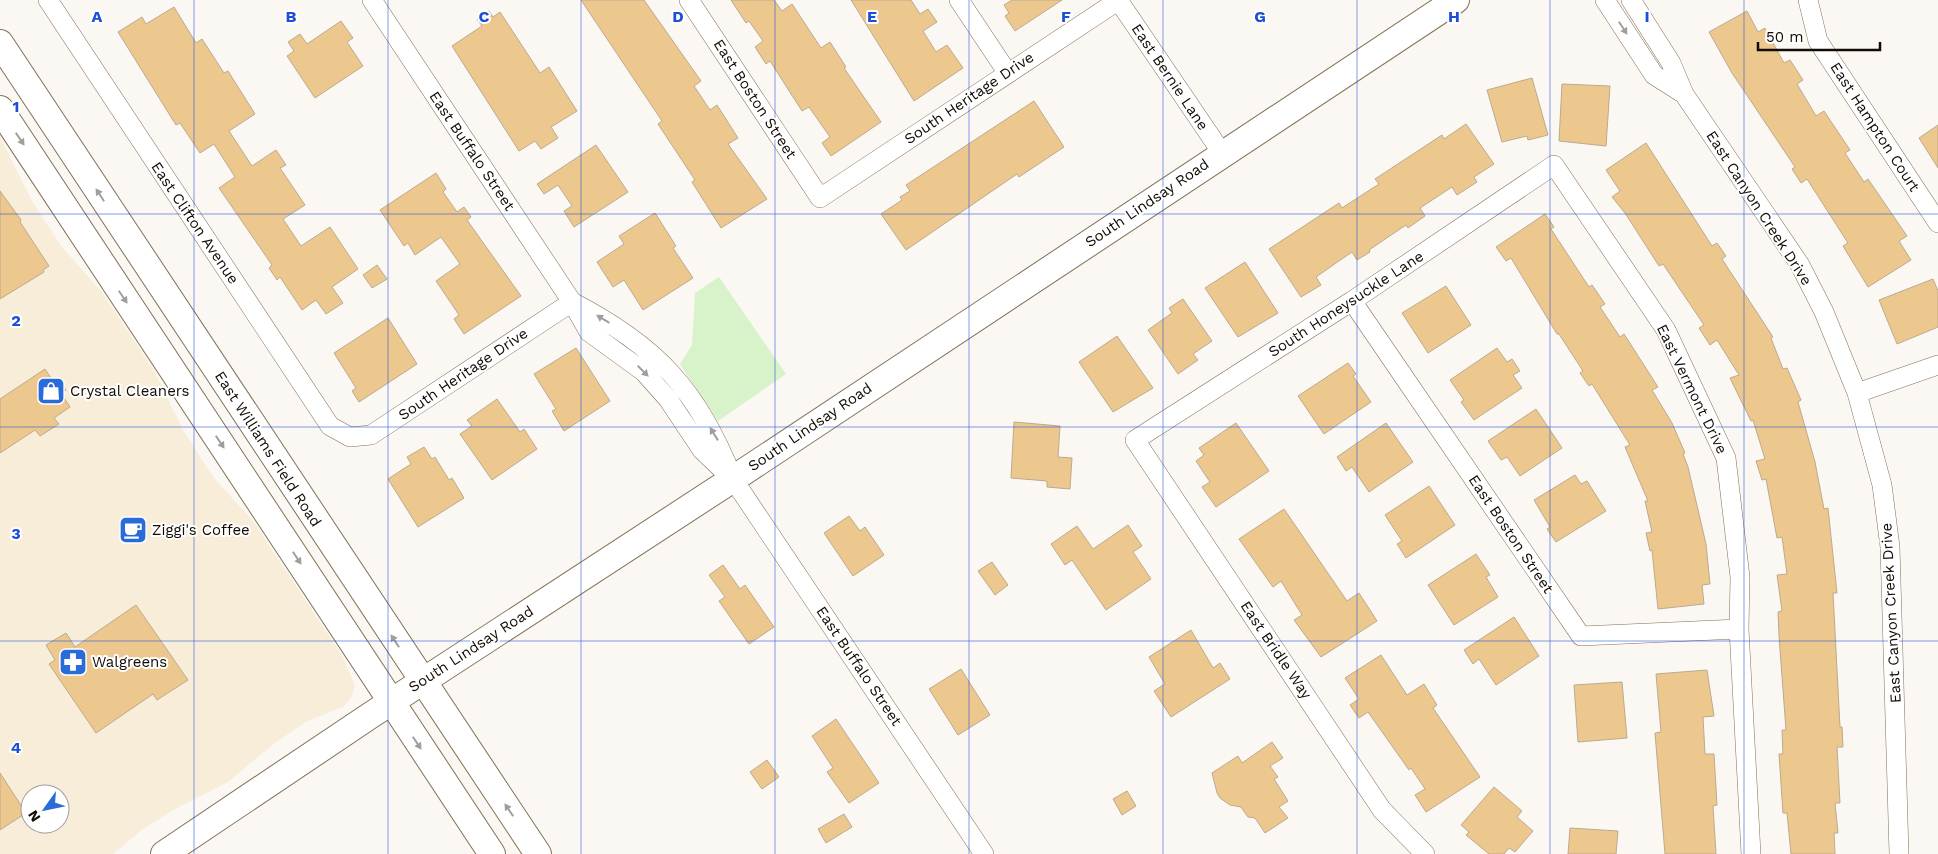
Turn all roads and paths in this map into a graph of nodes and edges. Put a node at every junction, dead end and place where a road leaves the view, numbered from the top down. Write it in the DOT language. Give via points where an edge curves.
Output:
graph roads {
  1 [pos="48,0"];
  2 [pos="372,0"];
  3 [pos="689,0"];
  4 [pos="959,0"];
  5 [pos="1118,0"];
  6 [pos="1456,0"];
  7 [pos="1605,0"];
  8 [pos="1630,0"];
  9 [pos="1808,0"];
  10 [pos="0,43"];
  11 [pos="0,60"];
  12 [pos="1007,72"];
  13 [pos="27,83"];
  14 [pos="1684,94"];
  15 [pos="0,110"];
  16 [pos="1222,153"];
  17 [pos="1554,165"];
  18 [pos="820,198"];
  19 [pos="1938,223"];
  20 [pos="127,236"];
  21 [pos="96,256"];
  22 [pos="1352,301"];
  23 [pos="572,302"];
  24 [pos="1938,364"];
  25 [pos="1857,393"];
  26 [pos="350,437"];
  27 [pos="1135,440"];
  28 [pos="733,479"];
  29 [pos="1739,629"];
  30 [pos="422,682"];
  31 [pos="390,702"];
  32 [pos="164,854"];
  33 [pos="492,854"];
  34 [pos="538,854"];
  35 [pos="984,854"];
  36 [pos="1425,854"];
  37 [pos="1751,854"];
  38 [pos="1899,854"];
  1 -- 26 [label="street, East Clifton Avenue" via="330,426"];
  2 -- 23 [label="street, East Buffalo Street"];
  3 -- 18 [label="street, East Boston Street"];
  4 -- 12 [label="street"];
  5 -- 12 [label="street, South Heritage Drive"];
  5 -- 16 [label="street, East Bernie Lane"];
  6 -- 16 [label="main road, South Lindsay Road"];
  7 -- 14 [label="street, East Canyon Creek Drive, one-way" via="1654,75"];
  8 -- 14 [label="street, East Canyon Creek Drive" via="1671,63"];
  9 -- 19 [label="street, East Hampton Court" via="1818,41"];
  10 -- 13 [label="main road, East Williams Field Road"];
  11 -- 13 [label="main road"];
  12 -- 18 [label="street, South Heritage Drive"];
  20 -- 13 [label="main road, East Williams Field Road, one-way"];
  14 -- 25 [label="street, East Canyon Creek Drive" via="1800,265 1824,312"];
  15 -- 21 [label="main road, one-way"];
  16 -- 28 [label="main road, South Lindsay Road"];
  17 -- 22 [label="street, South Honeysuckle Lane"];
  17 -- 29 [label="street, East Vermont Drive" via="1666,330 1726,458 1740,577"];
  20 -- 21 [label="main road"];
  30 -- 20 [label="main road, East Williams Field Road, one-way"];
  21 -- 31 [label="main road, one-way"];
  22 -- 27 [label="street, South Honeysuckle Lane"];
  22 -- 29 [label="street, East Boston Street" via="1581,636"];
  23 -- 26 [label="street, South Heritage Drive" via="371,435"];
  23 -- 28 [label="street, East Buffalo Street" via="589,332 644,372 668,399 702,450"];
  24 -- 25 [label="street"];
  25 -- 38 [label="street, East Canyon Creek Drive" via="1882,485 1890,547"];
  27 -- 36 [label="street, East Bridle Way" via="1382,810"];
  28 -- 30 [label="main road, South Lindsay Road"];
  28 -- 35 [label="street, East Buffalo Street"];
  29 -- 37 [label="street, East Vermont Drive"];
  30 -- 31 [label="main road, South Lindsay Road"];
  34 -- 30 [label="main road, East Williams Field Road, one-way"];
  31 -- 32 [label="main road, South Lindsay Road"];
  31 -- 33 [label="main road, one-way"];
}
